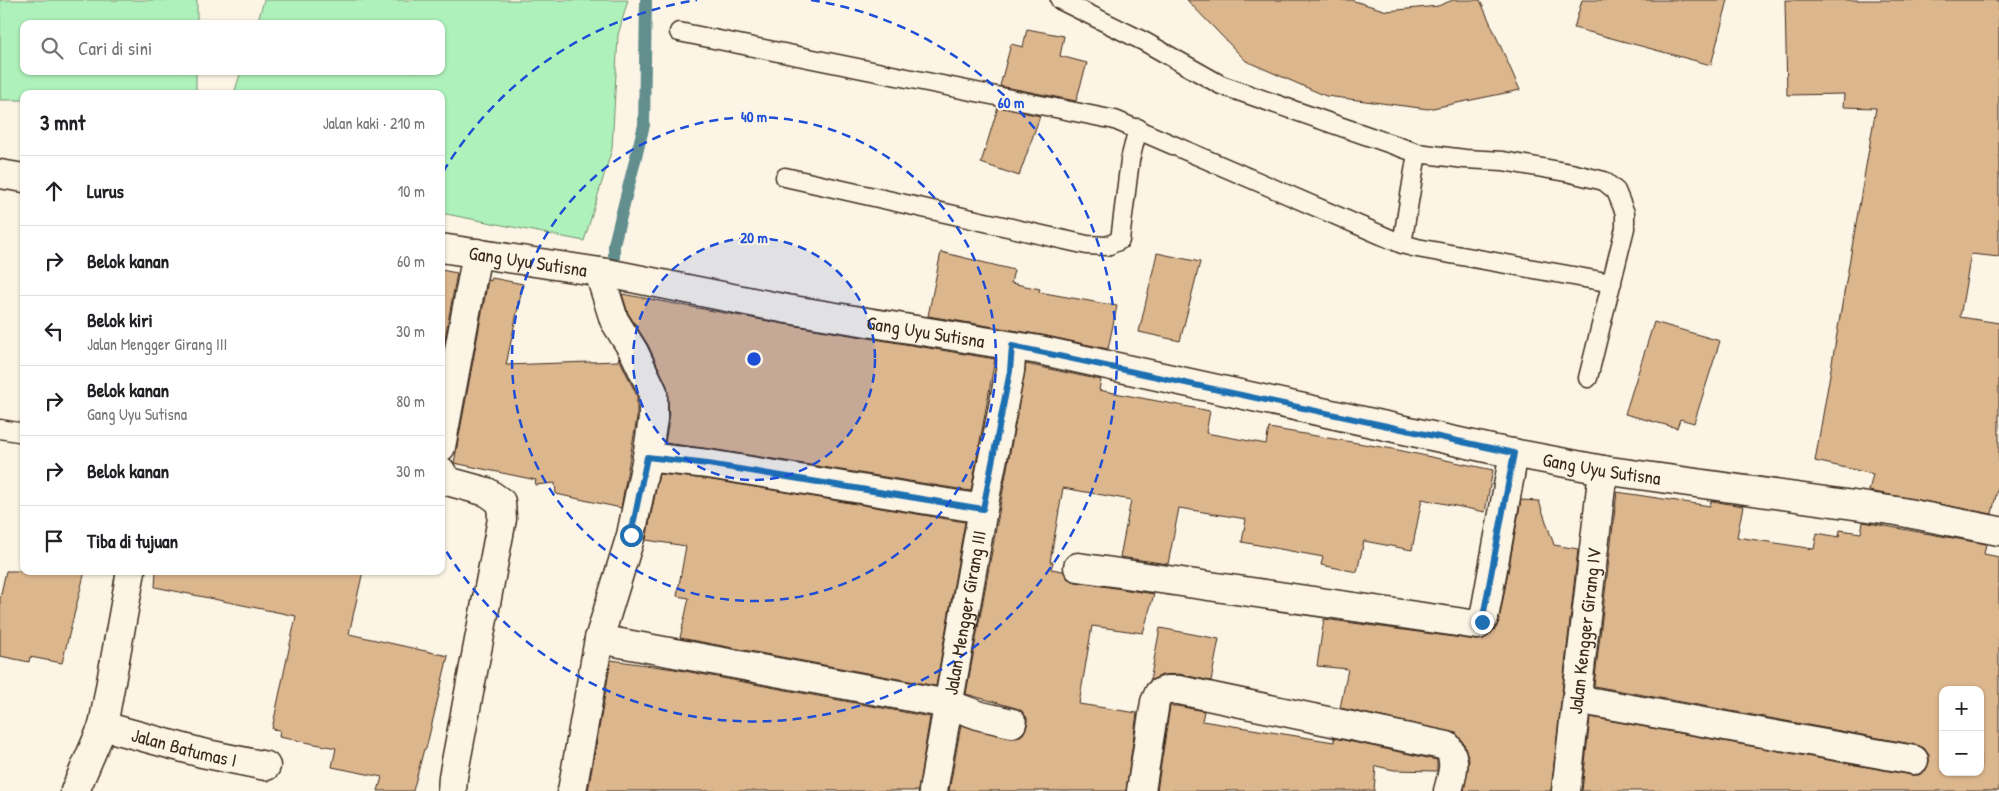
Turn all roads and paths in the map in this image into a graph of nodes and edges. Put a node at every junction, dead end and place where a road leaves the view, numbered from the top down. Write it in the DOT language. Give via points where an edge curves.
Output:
graph roads {
  1 [pos="1060,0"];
  2 [pos="679,32"];
  3 [pos="1138,128"];
  4 [pos="1417,154"];
  5 [pos="0,174"];
  6 [pos="20,177"];
  7 [pos="784,177"];
  8 [pos="1402,244"];
  9 [pos="445,249"];
  10 [pos="477,253"];
  11 [pos="609,274"];
  12 [pos="1612,283"];
  13 [pos="1012,346"];
  14 [pos="1588,378"];
  15 [pos="445,425"];
  16 [pos="0,429"];
  17 [pos="20,432"];
  18 [pos="1514,453"];
  19 [pos="647,457"];
  20 [pos="1603,470"];
  21 [pos="445,478"];
  22 [pos="983,509"];
  23 [pos="1999,531"];
  24 [pos="1078,567"];
  25 [pos="129,575"];
  26 [pos="599,639"];
  27 [pos="1576,699"];
  28 [pos="948,704"];
  29 [pos="1012,722"];
  30 [pos="103,726"];
  31 [pos="1914,760"];
  32 [pos="266,766"];
  33 [pos="75,791"];
  34 [pos="452,791"];
  35 [pos="572,791"];
  36 [pos="934,791"];
  37 [pos="1140,791"];
  38 [pos="1448,791"];
  39 [pos="1566,791"];
  1 -- 4 [label="lane" via="1145,42 1221,85"];
  2 -- 3 [label="lane" via="1115,120"];
  3 -- 7 [label="lane" via="1130,160 1120,240 1107,246 1087,245"];
  3 -- 8 [label="lane"];
  4 -- 8 [label="lane"];
  4 -- 12 [label="lane" via="1503,161 1604,182 1616,190 1625,213 1625,228"];
  5 -- 6 [label="street"];
  8 -- 12 [label="lane"];
  9 -- 10 [label="street, Gang Uyu Sutisna"];
  10 -- 11 [label="street, Gang Uyu Sutisna"];
  10 -- 15 [label="street"];
  11 -- 13 [label="street, Gang Uyu Sutisna" via="787,309"];
  11 -- 19 [label="street" via="614,320 653,392"];
  12 -- 14 [label="lane"];
  13 -- 18 [label="street, Gang Uyu Sutisna"];
  13 -- 22 [label="street, Jalan Mengger Girang III"];
  16 -- 17 [label="lane"];
  18 -- 20 [label="street, Gang Uyu Sutisna"];
  18 -- 24 [label="street" via="1484,618 1478,625"];
  19 -- 22 [label="street"];
  19 -- 26 [label="street" via="631,535"];
  20 -- 23 [label="street, Gang Uyu Sutisna" via="1897,511"];
  20 -- 27 [label="street, Jalan Kengger Girang IV"];
  21 -- 34 [label="street" via="447,481 487,492 501,502 502,519"];
  22 -- 28 [label="street, Jalan Mengger Girang III"];
  25 -- 30 [label="street"];
  26 -- 28 [label="street"];
  26 -- 35 [label="street"];
  27 -- 31 [label="street"];
  27 -- 39 [label="street, Jalan Kengger Girang IV"];
  28 -- 29 [label="street" via="981,716"];
  28 -- 36 [label="street, Jalan Mengger Girang III"];
  30 -- 32 [label="street, Jalan Batumas I" via="202,753"];
  30 -- 33 [label="street"];
  37 -- 38 [label="street" via="1156,702 1167,690 1448,746 1454,754"];
}
